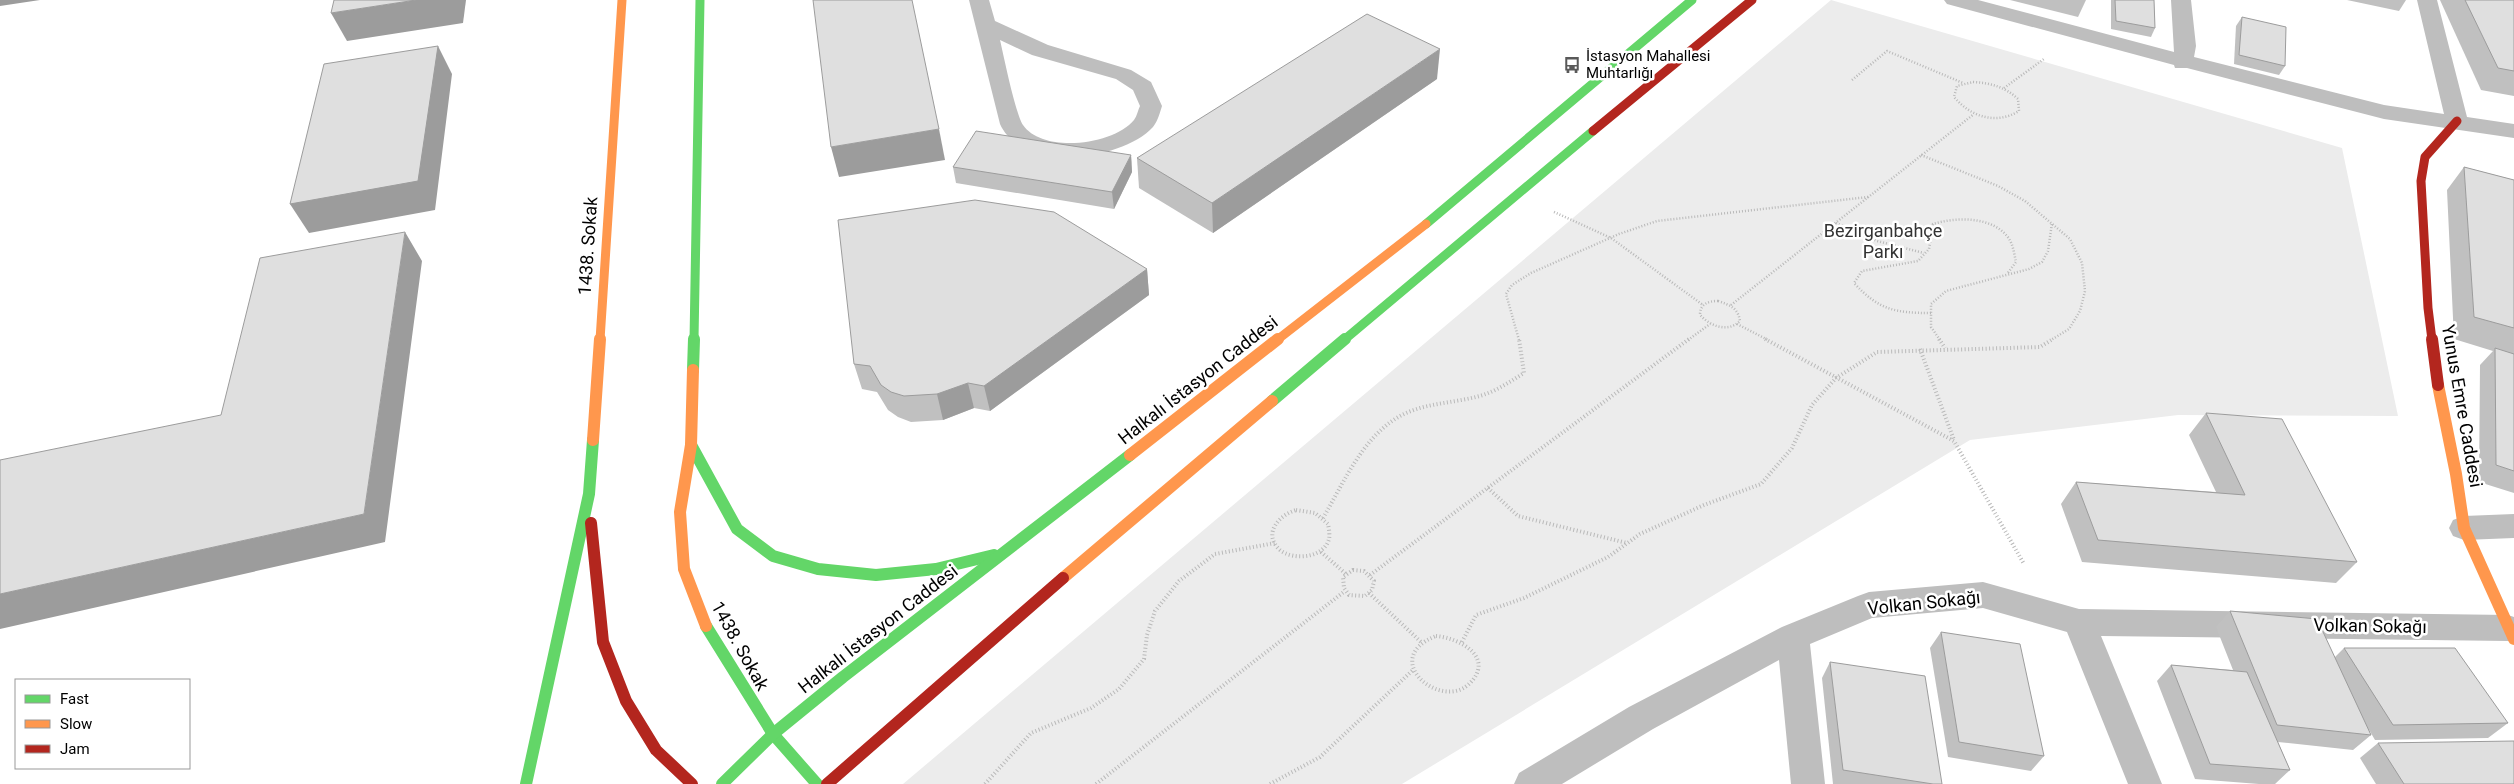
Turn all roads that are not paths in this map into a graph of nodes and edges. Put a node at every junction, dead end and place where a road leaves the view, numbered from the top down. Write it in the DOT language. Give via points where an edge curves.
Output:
graph roads {
  1 [pos="622,0"];
  2 [pos="700,0"];
  3 [pos="979,0"];
  4 [pos="1692,0"];
  5 [pos="1752,0"];
  6 [pos="1954,0"];
  7 [pos="2181,0"];
  8 [pos="2427,0"];
  9 [pos="985,24"];
  10 [pos="2184,63"];
  11 [pos="2457,121"];
  12 [pos="2514,131"];
  13 [pos="691,445"];
  14 [pos="589,494"];
  15 [pos="2514,526"];
  16 [pos="2464,528"];
  17 [pos="1003,553"];
  18 [pos="2066,618"];
  19 [pos="2511,633"];
  20 [pos="1793,637"];
  21 [pos="773,734"];
  22 [pos="526,784"];
  23 [pos="692,784"];
  24 [pos="722,784"];
  25 [pos="817,784"];
  26 [pos="827,784"];
  27 [pos="1531,784"];
  28 [pos="1808,784"];
  29 [pos="2145,784"];
  1 -- 14 [label="street, 1438. Sokak"];
  2 -- 13 [label="street, 1438. Sokak"];
  3 -- 9 [label="street"];
  4 -- 17 [label="street, Halkalı İstasyon Caddesi" via="1400,246"];
  5 -- 26 [label="street" via="998,633"];
  6 -- 10 [label="street"];
  7 -- 10 [label="street"];
  8 -- 11 [label="street"];
  9 -- 9 [label="street" via="1008,114 1013,128 1026,140 1046,148 1070,151 1095,149 1117,143 1135,132 1146,120 1151,106 1148,94 1138,82 1122,73 1037,49"];
  10 -- 11 [label="street" via="2384,112"];
  11 -- 12 [label="street"];
  11 -- 16 [label="street, Yunus Emre Caddesi" via="2425,157 2421,181 2428,308 2436,375"];
  13 -- 17 [label="street, 1438. Sokak" via="737,529 773,556 818,569 876,575 936,569"];
  13 -- 21 [label="street, 1438. Sokak" via="680,512 684,569 701,617"];
  14 -- 22 [label="street, 1438. Sokak"];
  14 -- 23 [label="street, 1438. Sokak" via="603,642 626,700 656,750"];
  15 -- 16 [label="street"];
  16 -- 19 [label="street, Yunus Emre Caddesi"];
  17 -- 21 [label="street, Halkalı İstasyon Caddesi"];
  18 -- 19 [label="street, Volkan Sokağı"];
  18 -- 20 [label="street, Volkan Sokağı" via="1983,595 1869,605"];
  18 -- 29 [label="street"];
  20 -- 27 [label="street, Volkan Sokağı" via="1641,718"];
  20 -- 28 [label="street"];
  21 -- 24 [label="street, Halkalı İstasyon Caddesi"];
  21 -- 25 [label="street, 1438. Sokak"];
}
